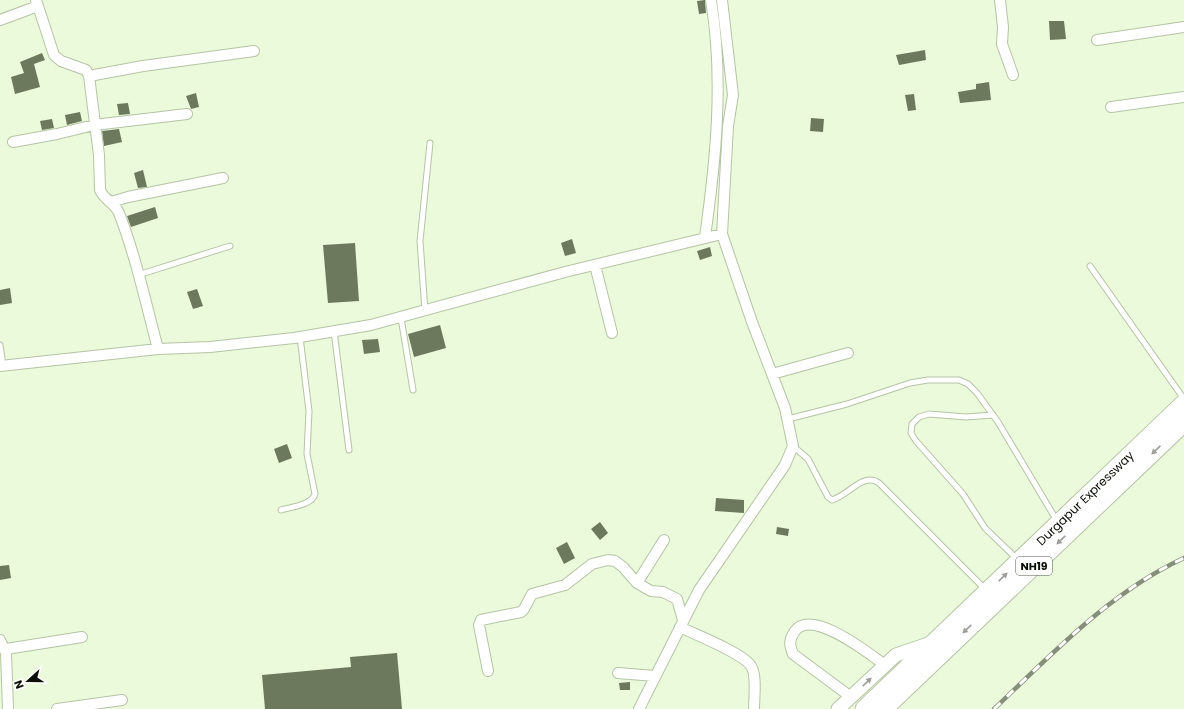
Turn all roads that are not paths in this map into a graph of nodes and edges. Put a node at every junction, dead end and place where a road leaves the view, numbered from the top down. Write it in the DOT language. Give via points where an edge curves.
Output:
graph roads {
  1 [pos="710,0"];
  2 [pos="722,0"];
  3 [pos="1000,0"];
  4 [pos="37,3"];
  5 [pos="0,20"];
  6 [pos="1184,27"];
  7 [pos="1097,40"];
  8 [pos="254,51"];
  9 [pos="1013,75"];
  10 [pos="89,76"];
  11 [pos="1184,97"];
  12 [pos="1111,107"];
  13 [pos="187,114"];
  14 [pos="94,125"];
  15 [pos="12,142"];
  16 [pos="430,143"];
  17 [pos="223,178"];
  18 [pos="111,202"];
  19 [pos="714,235"];
  20 [pos="230,246"];
  21 [pos="595,265"];
  22 [pos="1090,266"];
  23 [pos="138,275"];
  24 [pos="425,311"];
  25 [pos="401,318"];
  26 [pos="334,332"];
  27 [pos="612,333"];
  28 [pos="300,337"];
  29 [pos="0,345"];
  30 [pos="158,349"];
  31 [pos="848,353"];
  32 [pos="2,366"];
  33 [pos="772,374"];
  34 [pos="413,390"];
  35 [pos="1184,399"];
  36 [pos="1184,403"];
  37 [pos="993,415"];
  38 [pos="788,419"];
  39 [pos="1184,423"];
  40 [pos="793,446"];
  41 [pos="349,450"];
  42 [pos="281,510"];
  43 [pos="1059,524"];
  44 [pos="664,540"];
  45 [pos="1020,561"];
  46 [pos="637,583"];
  47 [pos="988,591"];
  48 [pos="682,624"];
  49 [pos="82,637"];
  50 [pos="0,640"];
  51 [pos="934,642"];
  52 [pos="6,649"];
  53 [pos="885,665"];
  54 [pos="488,671"];
  55 [pos="618,673"];
  56 [pos="654,676"];
  57 [pos="851,697"];
  58 [pos="122,700"];
  59 [pos="8,709"];
  60 [pos="57,709"];
  61 [pos="638,709"];
  62 [pos="754,709"];
  63 [pos="838,709"];
  64 [pos="864,709"];
  65 [pos="884,709"];
  1 -- 19 [label="street" via="716,39 718,115 713,187"];
  2 -- 19 [label="street" via="733,95"];
  3 -- 9 [label="street" via="1002,44"];
  4 -- 5 [label="street"];
  4 -- 10 [label="street" via="54,55 61,61 86,70"];
  6 -- 7 [label="street"];
  8 -- 10 [label="street"];
  10 -- 14 [label="street"];
  11 -- 12 [label="street"];
  13 -- 14 [label="street"];
  14 -- 15 [label="street"];
  14 -- 18 [label="street" via="99,155 100,190"];
  16 -- 24 [label="lane" via="420,241"];
  17 -- 18 [label="street"];
  18 -- 23 [label="street" via="118,212"];
  19 -- 21 [label="street"];
  19 -- 33 [label="street"];
  20 -- 23 [label="lane"];
  21 -- 24 [label="street"];
  21 -- 27 [label="street"];
  22 -- 35 [label="lane"];
  23 -- 30 [label="street"];
  24 -- 25 [label="street"];
  25 -- 26 [label="street"];
  25 -- 34 [label="lane"];
  26 -- 28 [label="street"];
  26 -- 41 [label="lane"];
  28 -- 30 [label="street" via="210,347"];
  28 -- 42 [label="lane" via="309,411 308,454 315,494 308,502"];
  29 -- 32 [label="lane"];
  30 -- 32 [label="street"];
  31 -- 33 [label="street"];
  33 -- 38 [label="street"];
  36 -- 43 [label="highway, Durgapur Expressway / NH19"];
  37 -- 38 [label="lane" via="968,384 959,380 928,380 893,387 847,404"];
  37 -- 43 [label="lane"];
  37 -- 45 [label="lane" via="966,417 929,414 919,417 912,424 911,433 963,494 985,528"];
  38 -- 40 [label="street"];
  39 -- 65 [label="highway, Durgapur Expressway / NH19, one-way"];
  40 -- 47 [label="lane" via="808,459 832,500 866,479 873,479 879,483"];
  40 -- 48 [label="street" via="785,465 699,590"];
  43 -- 45 [label="highway, Durgapur Expressway / NH19"];
  44 -- 46 [label="street"];
  47 -- 45 [label="highway, Durgapur Expressway / NH19, one-way"];
  46 -- 48 [label="street" via="651,591 663,592 676,599"];
  46 -- 54 [label="street" via="615,561 598,561 565,585 532,594 521,612 481,620 479,625"];
  47 -- 51 [label="highway, Durgapur Expressway / NH19"];
  48 -- 56 [label="street"];
  48 -- 62 [label="street" via="743,658 752,666"];
  49 -- 52 [label="street"];
  50 -- 52 [label="street"];
  51 -- 53 [label="street" via="896,655"];
  51 -- 64 [label="highway, Durgapur Expressway / NH19"];
  52 -- 59 [label="street"];
  57 -- 53 [label="street, one-way"];
  53 -- 57 [label="street" via="833,632 814,624 798,627 790,637 789,646 792,654"];
  55 -- 56 [label="street"];
  56 -- 61 [label="street"];
  57 -- 63 [label="street"];
  58 -- 60 [label="street"];
}
